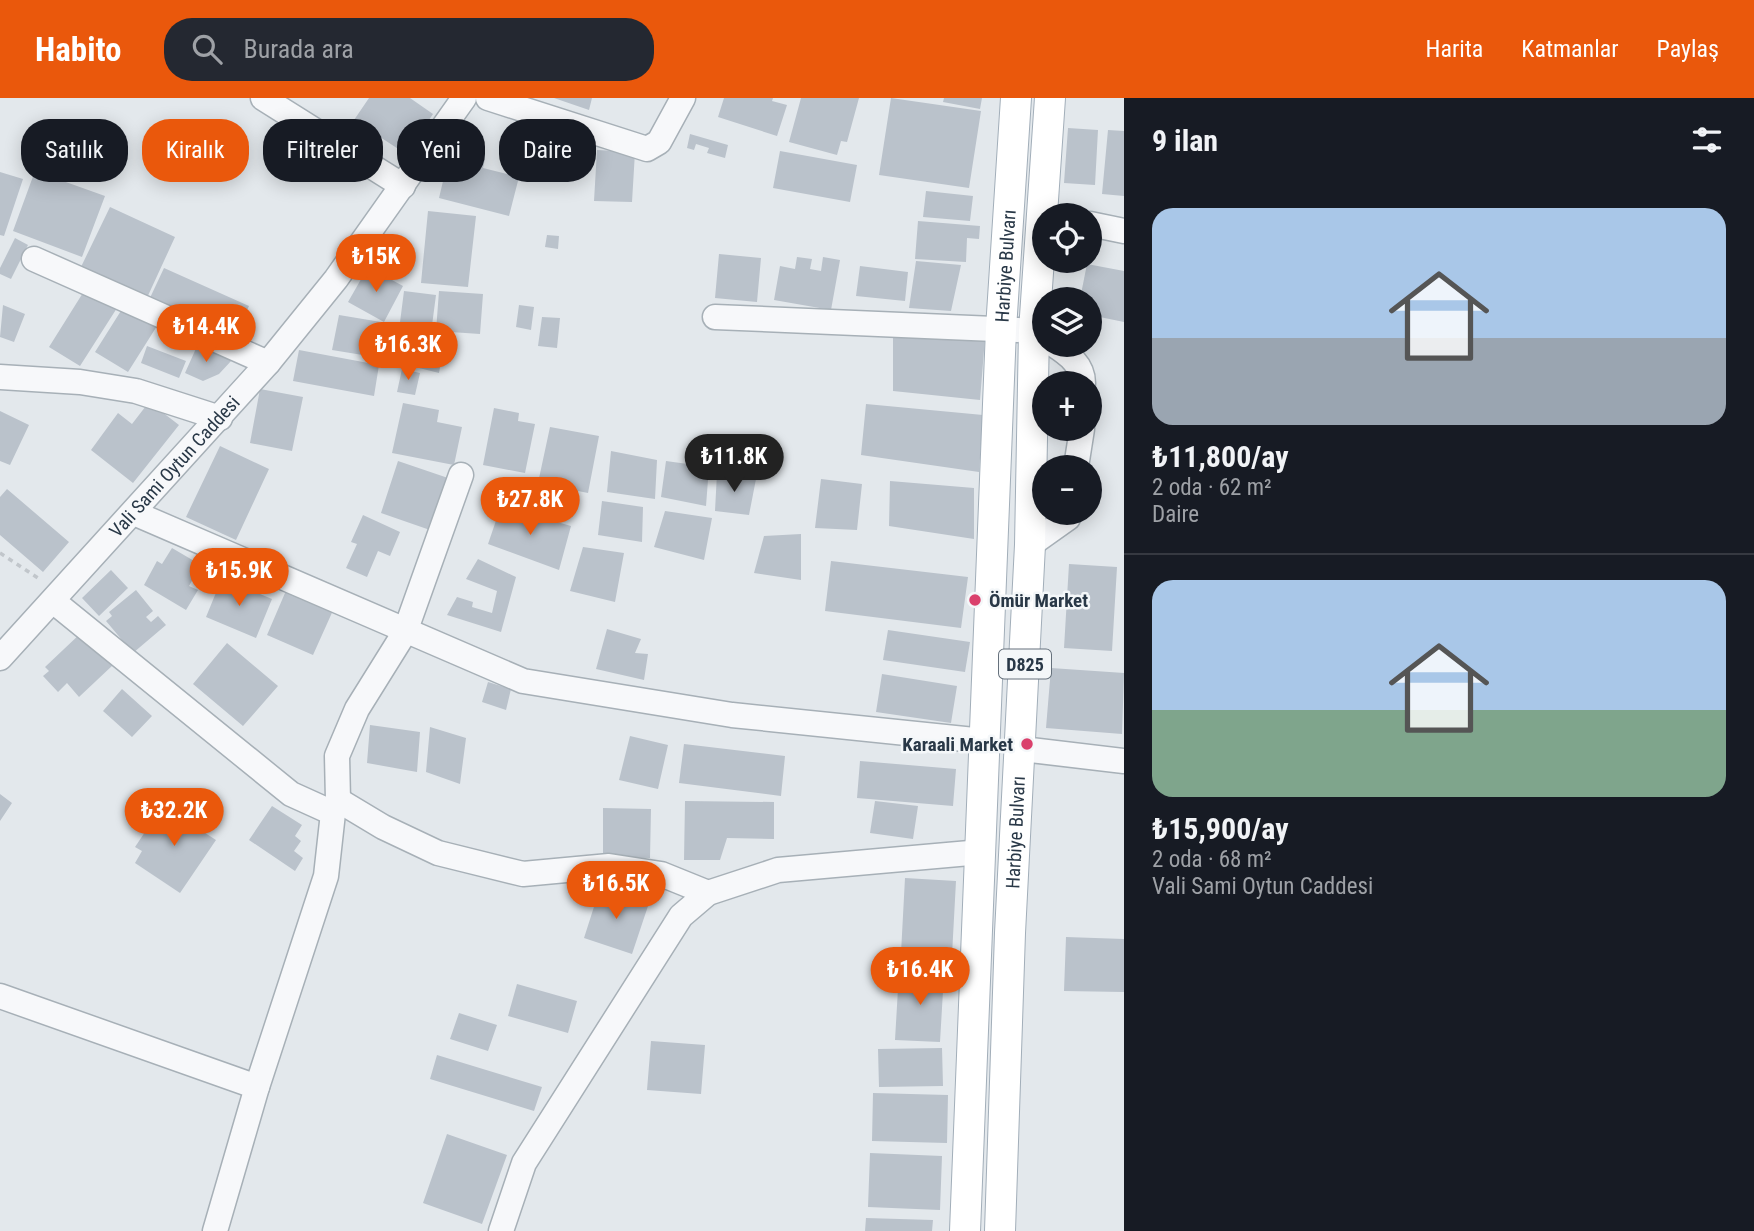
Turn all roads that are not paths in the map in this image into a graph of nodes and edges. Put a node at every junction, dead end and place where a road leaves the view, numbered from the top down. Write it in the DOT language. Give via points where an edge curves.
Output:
graph roads {
  1 [pos="263,98"];
  2 [pos="464,98"];
  3 [pos="488,98"];
  4 [pos="683,98"];
  5 [pos="1016,98"];
  6 [pos="1050,98"];
  7 [pos="402,186"];
  8 [pos="1046,203"];
  9 [pos="1009,207"];
  10 [pos="1032,211"];
  11 [pos="1102,226"];
  12 [pos="1124,231"];
  13 [pos="34,259"];
  14 [pos="715,317"];
  15 [pos="1001,329"];
  16 [pos="1032,335"];
  17 [pos="1043,357"];
  18 [pos="268,363"];
  19 [pos="0,377"];
  20 [pos="220,418"];
  21 [pos="461,475"];
  22 [pos="134,513"];
  23 [pos="1058,525"];
  24 [pos="1030,545"];
  25 [pos="56,597"];
  26 [pos="405,632"];
  27 [pos="0,658"];
  28 [pos="984,741"];
  29 [pos="1022,749"];
  30 [pos="1124,761"];
  31 [pos="335,807"];
  32 [pos="981,852"];
  33 [pos="708,893"];
  34 [pos="1,997"];
  35 [pos="257,1087"];
  36 [pos="215,1231"];
  37 [pos="501,1231"];
  38 [pos="965,1231"];
  39 [pos="1000,1231"];
  1 -- 7 [label="street"];
  2 -- 7 [label="street, Vali Sami Oytun Caddesi"];
  3 -- 4 [label="street" via="647,149 659,142"];
  5 -- 9 [label="main road, Harbiye Bulvarı / D825"];
  6 -- 8 [label="main road, Harbiye Bulvarı / D825"];
  7 -- 18 [label="street, Vali Sami Oytun Caddesi" via="336,279"];
  9 -- 10 [label="street"];
  9 -- 15 [label="main road, Harbiye Bulvarı / D825"];
  11 -- 12 [label="street"];
  13 -- 18 [label="street"];
  14 -- 15 [label="street"];
  15 -- 16 [label="street"];
  15 -- 28 [label="main road, Harbiye Bulvarı / D825"];
  17 -- 24 [label="main road, Harbiye Bulvarı / D825"];
  18 -- 20 [label="street, Vali Sami Oytun Caddesi"];
  19 -- 20 [label="street" via="136,391"];
  20 -- 22 [label="street, Vali Sami Oytun Caddesi"];
  21 -- 26 [label="street"];
  22 -- 25 [label="street, Vali Sami Oytun Caddesi"];
  22 -- 26 [label="street"];
  23 -- 24 [label="street"];
  24 -- 29 [label="main road, Harbiye Bulvarı / D825"];
  25 -- 27 [label="street, Vali Sami Oytun Caddesi"];
  25 -- 31 [label="street" via="290,794"];
  26 -- 28 [label="street" via="523,681 732,715"];
  26 -- 31 [label="street" via="357,709 337,756"];
  28 -- 32 [label="main road, Harbiye Bulvarı / D825"];
  29 -- 30 [label="street"];
  29 -- 39 [label="main road, Harbiye Bulvarı / D825" via="1010,933"];
  31 -- 33 [label="street" via="450,856 523,874 609,866 661,874"];
  31 -- 35 [label="street" via="326,876"];
  32 -- 33 [label="street" via="778,870"];
  32 -- 38 [label="main road, Harbiye Bulvarı / D825"];
  33 -- 37 [label="street" via="681,916 524,1163"];
  34 -- 35 [label="street"];
  35 -- 36 [label="street"];
}
